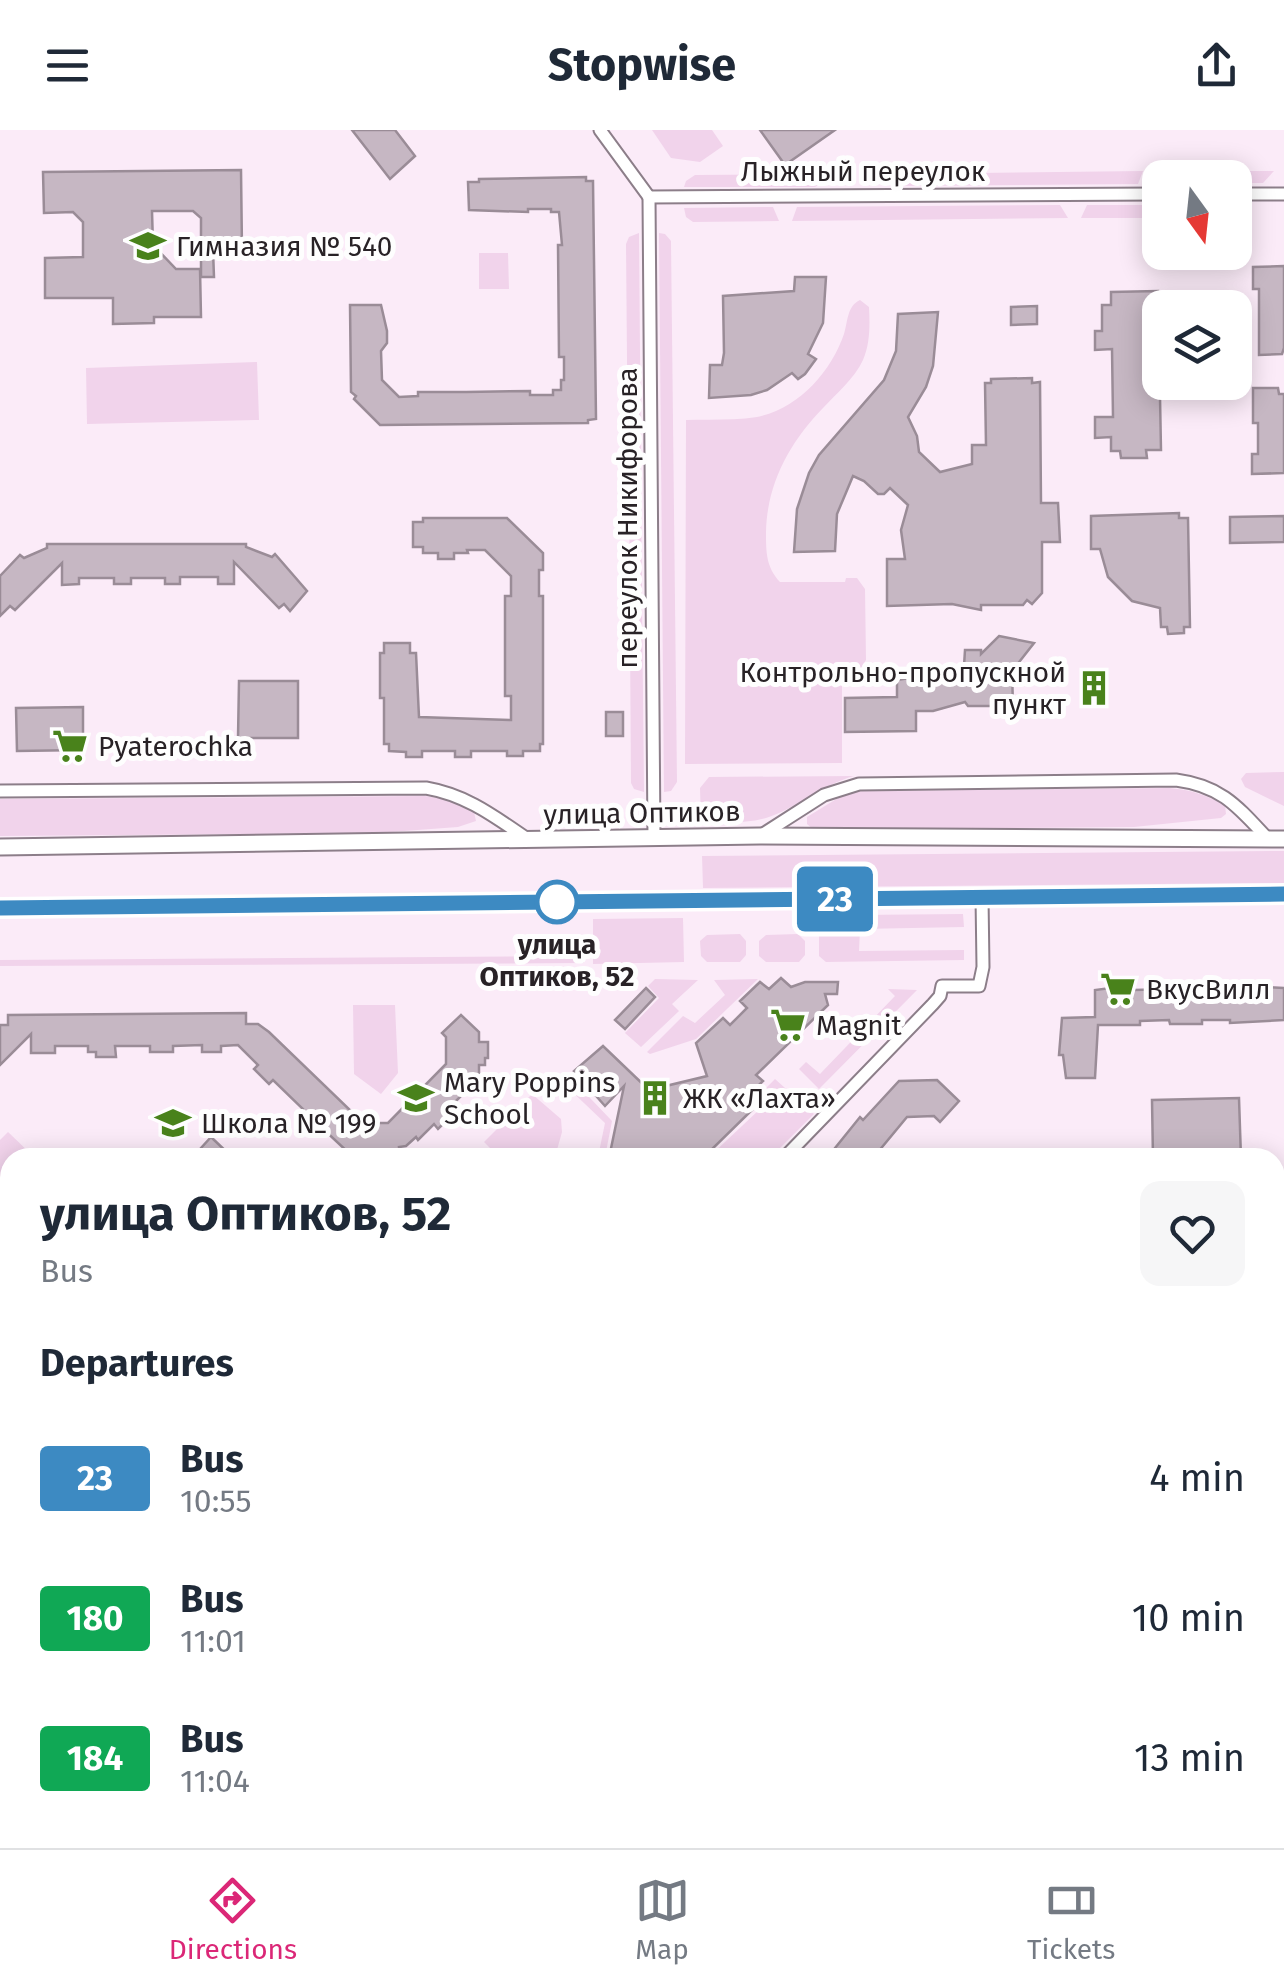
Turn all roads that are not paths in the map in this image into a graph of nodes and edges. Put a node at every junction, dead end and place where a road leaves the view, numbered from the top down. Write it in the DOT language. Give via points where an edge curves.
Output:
graph roads {
  1 [pos="600,130"];
  2 [pos="1142,194"];
  3 [pos="1252,194"];
  4 [pos="1284,194"];
  5 [pos="649,197"];
  6 [pos="0,791"];
  7 [pos="760,836"];
  8 [pos="654,838"];
  9 [pos="1276,839"];
  10 [pos="529,840"];
  11 [pos="0,847"];
  12 [pos="1284,894"];
  13 [pos="982,897"];
  14 [pos="0,908"];
  15 [pos="794,1148"];
  1 -- 5 [label="street"];
  2 -- 5 [label="street, Лыжный переулок"];
  3 -- 4 [label="street"];
  5 -- 8 [label="street, переулок Никифорова"];
  6 -- 10 [label="street" via="426,788 474,802"];
  7 -- 8 [label="street, улица Оптиков"];
  7 -- 9 [label="street, улица Оптиков"];
  7 -- 9 [label="street" via="824,795 859,784 1176,780 1201,783 1229,798"];
  8 -- 10 [label="street, улица Оптиков"];
  10 -- 11 [label="street, улица Оптиков"];
  12 -- 13 [label="street"];
  13 -- 14 [label="street"];
  13 -- 15 [label="street" via="978,986 942,986 933,1004"];
}
